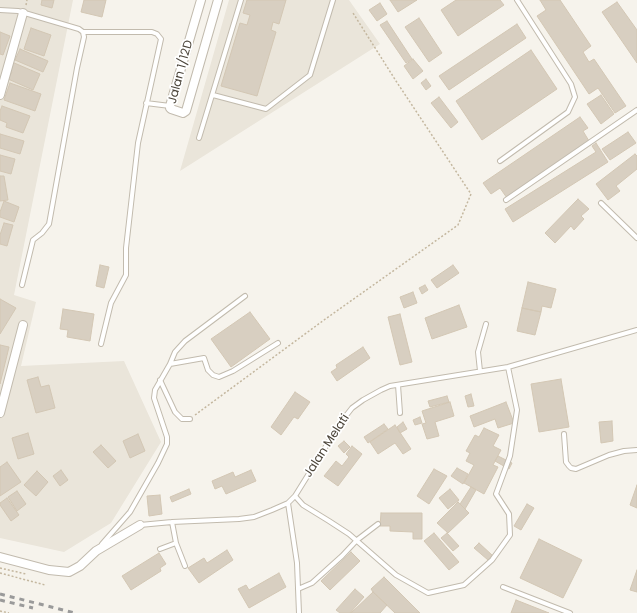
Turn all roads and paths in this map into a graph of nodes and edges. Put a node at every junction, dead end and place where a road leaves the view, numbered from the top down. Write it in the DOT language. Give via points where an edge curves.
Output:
graph roads {
  1 [pos="200,0"];
  2 [pos="218,0"];
  3 [pos="241,0"];
  4 [pos="333,0"];
  5 [pos="517,0"];
  6 [pos="0,10"];
  7 [pos="24,13"];
  8 [pos="353,13"];
  9 [pos="83,32"];
  10 [pos="0,95"];
  11 [pos="213,95"];
  12 [pos="146,104"];
  13 [pos="170,106"];
  14 [pos="637,110"];
  15 [pos="199,138"];
  16 [pos="500,161"];
  17 [pos="506,200"];
  18 [pos="601,203"];
  19 [pos="637,238"];
  20 [pos="22,285"];
  21 [pos="245,296"];
  22 [pos="486,324"];
  23 [pos="23,325"];
  24 [pos="637,330"];
  25 [pos="278,343"];
  26 [pos="101,344"];
  27 [pos="170,364"];
  28 [pos="508,367"];
  29 [pos="480,371"];
  30 [pos="160,380"];
  31 [pos="398,385"];
  32 [pos="0,413"];
  33 [pos="400,413"];
  34 [pos="190,419"];
  35 [pos="564,434"];
  36 [pos="637,450"];
  37 [pos="295,496"];
  38 [pos="288,503"];
  39 [pos="172,522"];
  40 [pos="378,524"];
  41 [pos="140,525"];
  42 [pos="356,540"];
  43 [pos="176,543"];
  44 [pos="160,549"];
  45 [pos="96,551"];
  46 [pos="0,557"];
  47 [pos="185,566"];
  48 [pos="0,568"];
  49 [pos="0,573"];
  50 [pos="27,574"];
  51 [pos="45,585"];
  52 [pos="502,587"];
  53 [pos="298,589"];
  54 [pos="0,611"];
  55 [pos="9,613"];
  56 [pos="299,613"];
  57 [pos="570,613"];
  1 -- 13 [label="street, Jalan 1/12D"];
  2 -- 13 [label="street, Jalan 1/12D" via="186,111 183,113 171,109"];
  3 -- 11 [label="lane"];
  4 -- 11 [label="lane" via="310,75 266,109"];
  5 -- 16 [label="lane" via="571,84 575,97 568,112"];
  6 -- 7 [label="lane"];
  7 -- 9 [label="lane"];
  7 -- 10 [label="street"];
  8 -- 34 [label="path" via="471,194 458,225"];
  9 -- 12 [label="lane" via="157,34 161,39"];
  9 -- 20 [label="lane" via="49,224 33,240"];
  11 -- 15 [label="lane"];
  12 -- 13 [label="lane"];
  12 -- 26 [label="lane" via="138,143 126,248 126,275 111,303"];
  14 -- 17 [label="lane"];
  18 -- 19 [label="lane"];
  21 -- 27 [label="lane" via="185,341 175,352"];
  22 -- 29 [label="lane" via="478,352"];
  23 -- 32 [label="street"];
  24 -- 28 [label="lane, Jalan Melati"];
  25 -- 27 [label="lane" via="233,372 219,377 208,370 204,358"];
  27 -- 30 [label="lane"];
  28 -- 29 [label="lane, Jalan Melati"];
  28 -- 42 [label="lane" via="517,410 510,456 496,494 509,514 510,535 492,560 464,585 428,593 396,575"];
  29 -- 31 [label="lane, Jalan Melati"];
  30 -- 34 [label="lane" via="174,412 182,419"];
  30 -- 45 [label="lane" via="154,398 167,444 130,512"];
  31 -- 33 [label="lane"];
  31 -- 37 [label="lane, Jalan Melati" via="381,390 352,408"];
  35 -- 36 [label="lane" via="566,462 571,468 576,469 619,452"];
  37 -- 38 [label="lane, Jalan Melati"];
  37 -- 42 [label="lane" via="302,505"];
  38 -- 39 [label="lane, Jalan Melati" via="246,518"];
  38 -- 53 [label="lane"];
  39 -- 41 [label="lane, Jalan Melati"];
  39 -- 43 [label="lane"];
  40 -- 42 [label="lane"];
  41 -- 45 [label="street, Jalan Melati"];
  42 -- 53 [label="lane" via="312,583"];
  43 -- 44 [label="lane"];
  43 -- 47 [label="lane"];
  45 -- 46 [label="street, Jalan Melati" via="80,566 68,572 49,570"];
  48 -- 50 [label="path"];
  49 -- 51 [label="path"];
  52 -- 57 [label="lane"];
  53 -- 56 [label="lane"];
  54 -- 55 [label="path"];
}
